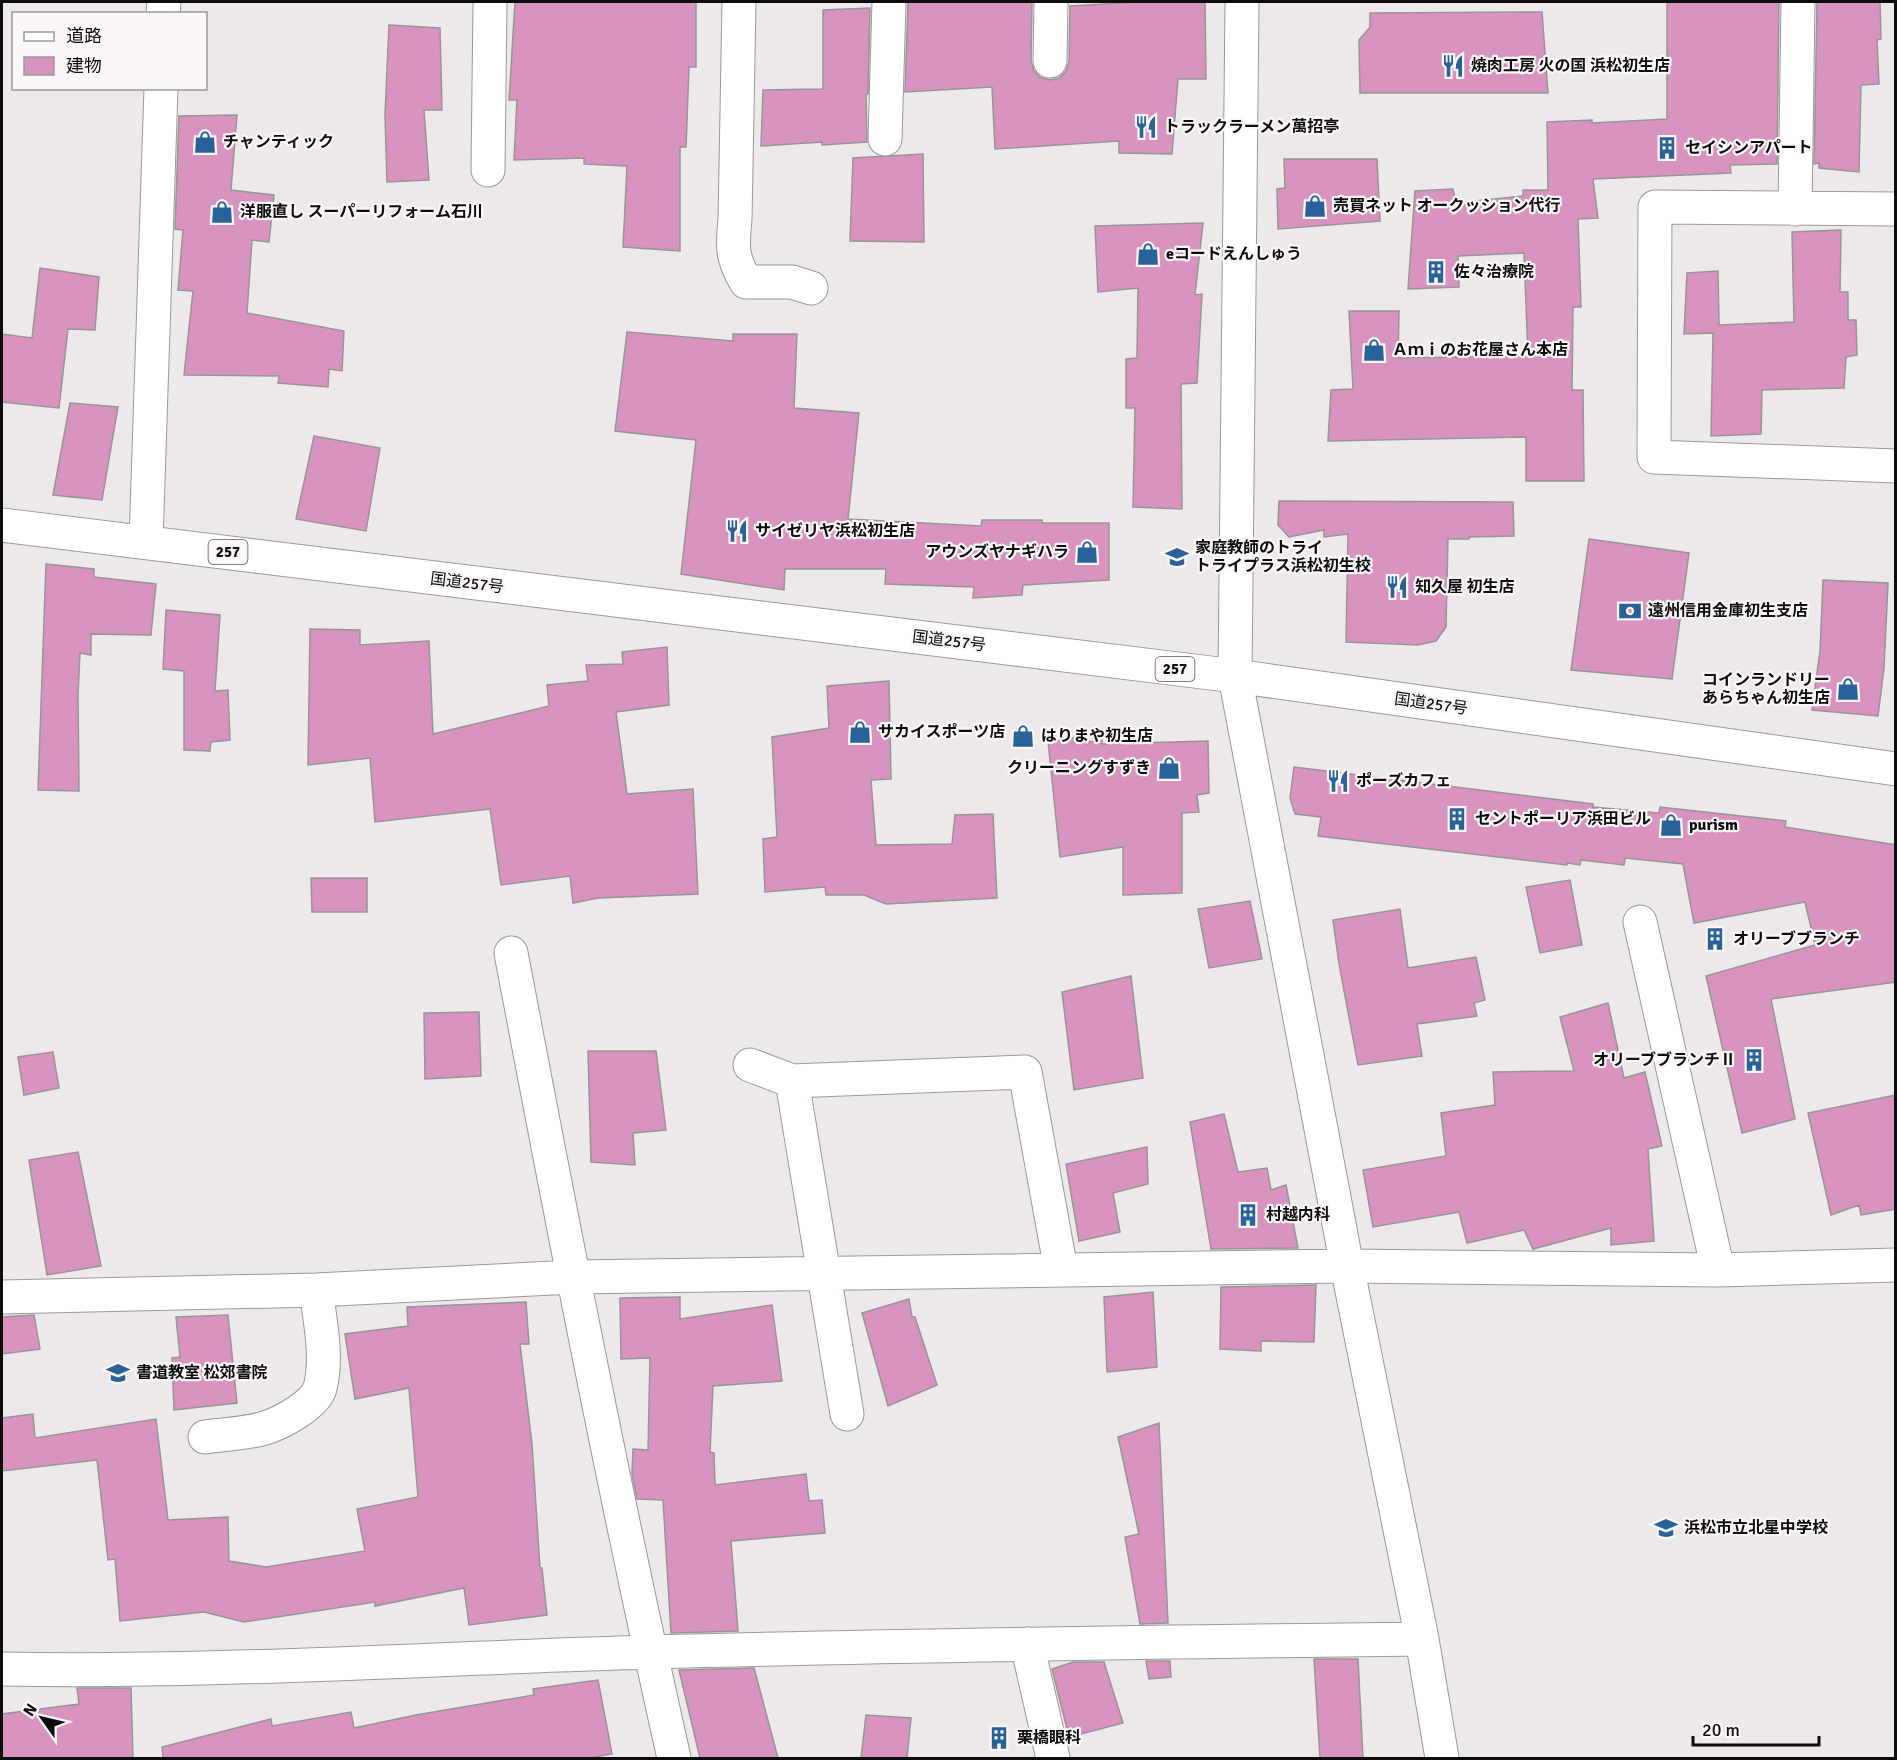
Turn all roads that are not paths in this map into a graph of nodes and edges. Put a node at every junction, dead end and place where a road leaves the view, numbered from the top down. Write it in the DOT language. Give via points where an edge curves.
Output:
graph roads {
  1 [pos="490,2"];
  2 [pos="739,2"];
  3 [pos="889,2"];
  4 [pos="1051,2"];
  5 [pos="1242,2"];
  6 [pos="1798,2"];
  7 [pos="1050,61"];
  8 [pos="161,90"];
  9 [pos="885,140"];
  10 [pos="488,170"];
  11 [pos="1795,209"];
  12 [pos="1896,209"];
  13 [pos="811,288"];
  14 [pos="1896,466"];
  15 [pos="2,525"];
  16 [pos="147,542"];
  17 [pos="1235,676"];
  18 [pos="1896,769"];
  19 [pos="1640,922"];
  20 [pos="511,952"];
  21 [pos="750,1065"];
  22 [pos="792,1082"];
  23 [pos="1896,1265"];
  24 [pos="1347,1266"];
  25 [pos="1061,1270"];
  26 [pos="1718,1270"];
  27 [pos="824,1273"];
  28 [pos="573,1277"];
  29 [pos="316,1290"];
  30 [pos="2,1297"];
  31 [pos="847,1414"];
  32 [pos="205,1437"];
  33 [pos="1422,1639"];
  34 [pos="1027,1644"];
  35 [pos="650,1652"];
  36 [pos="2,1669"];
  37 [pos="674,1758"];
  38 [pos="1053,1758"];
  39 [pos="1442,1758"];
  1 -- 10 [label="main road"];
  2 -- 13 [label="main road" via="735,264 746,282 792,282"];
  3 -- 9 [label="main road"];
  4 -- 7 [label="main road"];
  5 -- 17 [label="main road"];
  6 -- 11 [label="main road"];
  8 -- 16 [label="main road"];
  11 -- 12 [label="main road"];
  11 -- 14 [label="main road" via="1655,207 1654,458"];
  15 -- 16 [label="main road, 国道257号 / 257"];
  16 -- 17 [label="main road, 国道257号 / 257"];
  17 -- 18 [label="main road, 国道257号 / 257"];
  17 -- 24 [label="main road"];
  19 -- 26 [label="main road"];
  20 -- 28 [label="main road"];
  21 -- 22 [label="main road"];
  22 -- 25 [label="main road" via="1026,1072"];
  22 -- 27 [label="main road"];
  23 -- 26 [label="main road"];
  24 -- 25 [label="main road"];
  24 -- 26 [label="main road"];
  24 -- 33 [label="main road"];
  25 -- 27 [label="main road"];
  27 -- 28 [label="main road"];
  27 -- 31 [label="main road"];
  28 -- 29 [label="main road"];
  28 -- 35 [label="main road"];
  29 -- 30 [label="main road"];
  29 -- 32 [label="main road" via="323,1358 320,1390 302,1410 265,1428"];
  33 -- 34 [label="main road"];
  33 -- 39 [label="main road"];
  34 -- 35 [label="main road"];
  34 -- 38 [label="main road"];
  35 -- 36 [label="main road" via="110,1671"];
  35 -- 37 [label="main road"];
}
